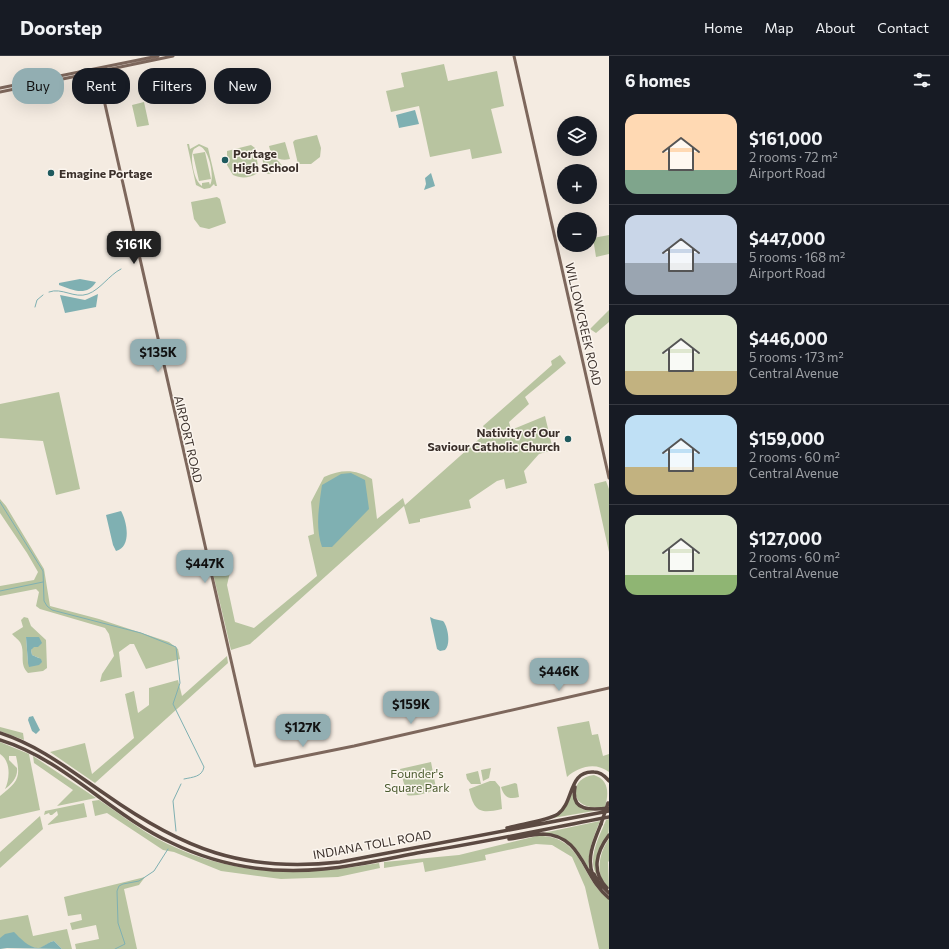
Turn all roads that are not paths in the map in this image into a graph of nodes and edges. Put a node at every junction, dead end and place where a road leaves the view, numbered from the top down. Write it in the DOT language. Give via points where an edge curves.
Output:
graph roads {
  1 [pos="158,56"];
  2 [pos="173,56"];
  3 [pos="514,56"];
  4 [pos="109,68"];
  5 [pos="112,68"];
  6 [pos="72,75"];
  7 [pos="72,76"];
  8 [pos="0,88"];
  9 [pos="0,92"];
  10 [pos="105,104"];
  11 [pos="609,478"];
  12 [pos="609,688"];
  13 [pos="0,733"];
  14 [pos="0,740"];
  15 [pos="609,781"];
  16 [pos="609,786"];
  17 [pos="609,805"];
  18 [pos="609,817"];
  19 [pos="488,833"];
  20 [pos="609,835"];
  21 [pos="490,841"];
  22 [pos="609,894"];
  1 -- 4 [label="main road"];
  2 -- 5 [label="main road"];
  3 -- 11 [label="main road, WILLOWCREEK ROAD"];
  6 -- 8 [label="main road"];
  7 -- 9 [label="main road"];
  10 -- 12 [label="main road, AIRPORT ROAD" via="255,766"];
  13 -- 19 [label="highway, INDIANA TOLL ROAD" via="33,747 83,778 145,822 204,850 232,858 302,865 340,862"];
  14 -- 21 [label="highway, INDIANA TOLL ROAD" via="35,754 130,820 167,841 232,864 267,870 302,871 341,867"];
  15 -- 19 [label="highway" via="596,772 583,774 574,782 566,806 558,814"];
  16 -- 17 [label="highway" via="599,775 588,774 578,780 574,791 575,798 582,808 593,810"];
  17 -- 19 [label="highway, INDIANA TOLL ROAD"];
  17 -- 22 [label="highway, bridge" via="591,853 590,868 597,884"];
  18 -- 21 [label="highway, INDIANA TOLL ROAD"];
  20 -- 22 [label="highway" via="600,850 596,866 599,878"];
  21 -- 22 [label="highway" via="544,834 565,840 575,848 596,886"];
}
